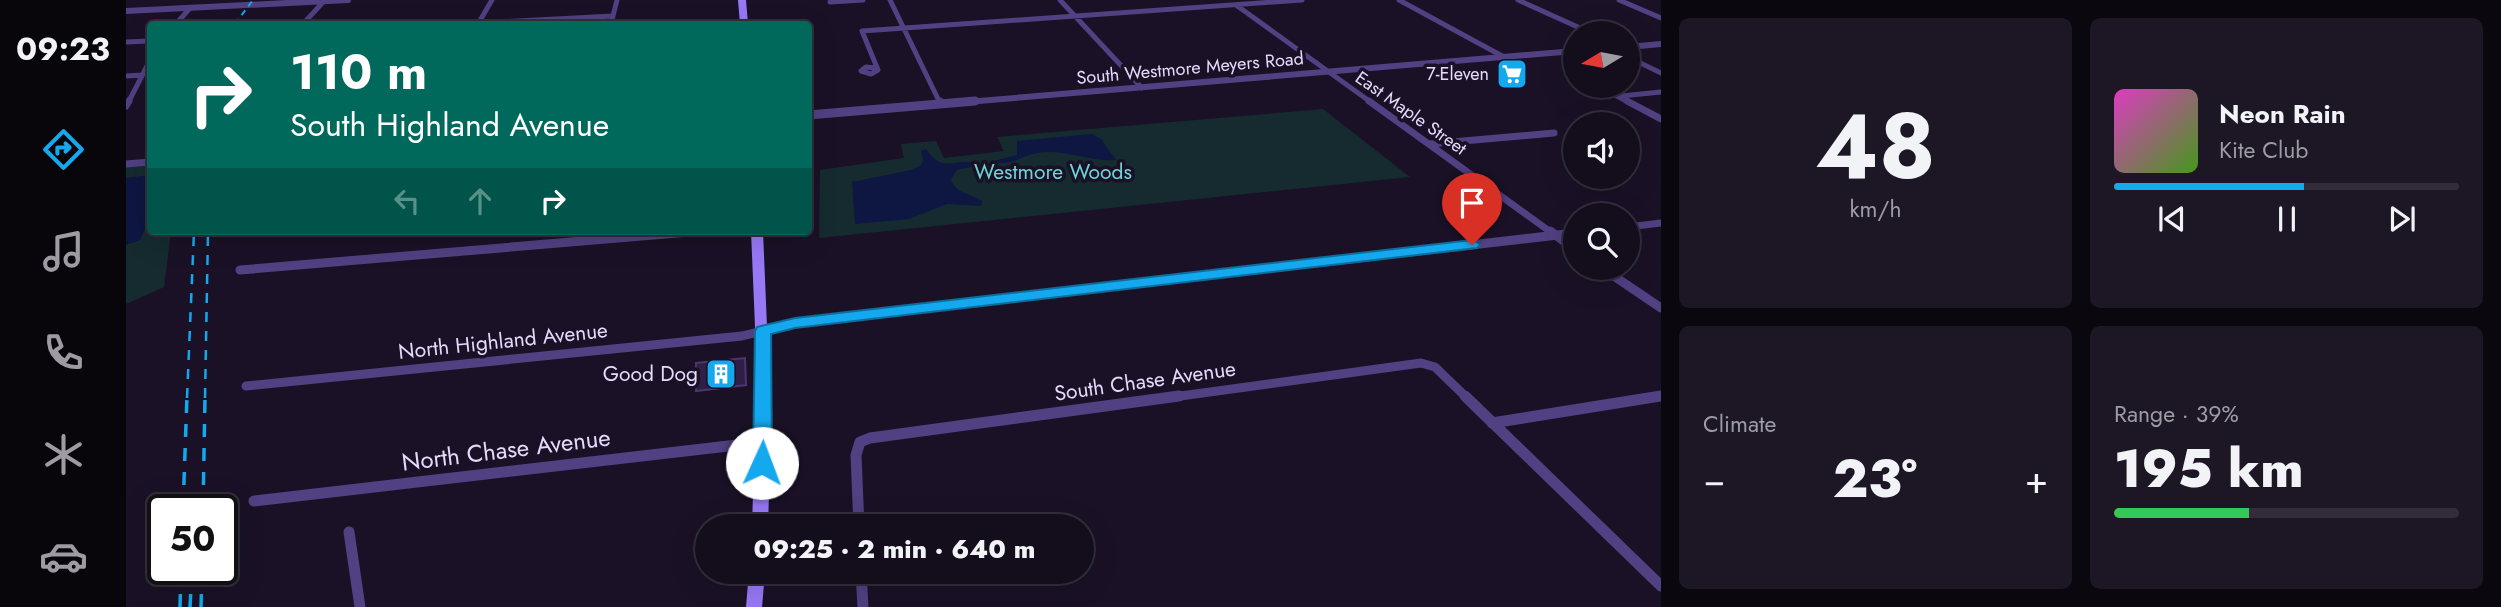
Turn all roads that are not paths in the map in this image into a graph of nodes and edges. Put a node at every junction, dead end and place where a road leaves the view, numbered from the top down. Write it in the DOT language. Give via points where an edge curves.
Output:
graph roads {
  1 [pos="348,0"];
  2 [pos="492,0"];
  3 [pos="617,0"];
  4 [pos="742,0"];
  5 [pos="863,0"];
  6 [pos="890,0"];
  7 [pos="1060,0"];
  8 [pos="1302,0"];
  9 [pos="1399,0"];
  10 [pos="1518,0"];
  11 [pos="1619,0"];
  12 [pos="325,1"];
  13 [pos="830,2"];
  14 [pos="1233,2"];
  15 [pos="190,8"];
  16 [pos="126,11"];
  17 [pos="613,16"];
  18 [pos="1075,16"];
  19 [pos="1661,18"];
  20 [pos="179,21"];
  21 [pos="305,21"];
  22 [pos="480,21"];
  23 [pos="529,21"];
  24 [pos="612,21"];
  25 [pos="744,21"];
  26 [pos="1564,21"];
  27 [pos="904,28"];
  28 [pos="147,41"];
  29 [pos="126,42"];
  30 [pos="1661,44"];
  31 [pos="1640,46"];
  32 [pos="1563,52"];
  33 [pos="1504,57"];
  34 [pos="1640,62"];
  35 [pos="147,66"];
  36 [pos="875,68"];
  37 [pos="1326,72"];
  38 [pos="1661,72"];
  39 [pos="142,75"];
  40 [pos="126,76"];
  41 [pos="1142,88"];
  42 [pos="1661,92"];
  43 [pos="1640,94"];
  44 [pos="1621,98"];
  45 [pos="941,104"];
  46 [pos="126,106"];
  47 [pos="812,115"];
  48 [pos="1661,119"];
  49 [pos="1554,132"];
  50 [pos="1429,145"];
  51 [pos="147,162"];
  52 [pos="126,164"];
  53 [pos="1661,223"];
  54 [pos="1640,226"];
  55 [pos="1563,234"];
  56 [pos="654,235"];
  57 [pos="757,235"];
  58 [pos="1555,235"];
  59 [pos="1563,241"];
  60 [pos="240,270"];
  61 [pos="1620,280"];
  62 [pos="1661,308"];
  63 [pos="763,331"];
  64 [pos="246,386"];
  65 [pos="1661,396"];
  66 [pos="1492,423"];
  67 [pos="764,442"];
  68 [pos="254,501"];
  69 [pos="761,514"];
  70 [pos="858,514"];
  71 [pos="349,532"];
  72 [pos="756,584"];
  73 [pos="862,584"];
  74 [pos="1661,586"];
  75 [pos="360,607"];
  76 [pos="754,607"];
  77 [pos="863,607"];
  1 -- 12 [label="street"];
  2 -- 22 [label="street"];
  3 -- 17 [label="street"];
  4 -- 25 [label="main road"];
  5 -- 13 [label="street"];
  6 -- 27 [label="street"];
  7 -- 18 [label="street"];
  8 -- 14 [label="street"];
  9 -- 33 [label="street"];
  10 -- 26 [label="street"];
  11 -- 19 [label="street"];
  12 -- 15 [label="street"];
  12 -- 21 [label="street"];
  14 -- 18 [label="street"];
  14 -- 37 [label="street, East Maple Street"];
  15 -- 16 [label="street"];
  15 -- 20 [label="street"];
  17 -- 23 [label="street"];
  17 -- 24 [label="street"];
  18 -- 27 [label="street"];
  18 -- 41 [label="street"];
  27 -- 36 [label="street" via="862,31"];
  27 -- 45 [label="street"];
  28 -- 29 [label="street"];
  30 -- 31 [label="street"];
  32 -- 33 [label="street, South Westmore Meyers Road"];
  33 -- 37 [label="street, South Westmore Meyers Road"];
  34 -- 38 [label="street"];
  35 -- 39 [label="street"];
  37 -- 41 [label="street, South Westmore Meyers Road"];
  37 -- 50 [label="street, East Maple Street"];
  39 -- 40 [label="street"];
  39 -- 46 [label="street"];
  41 -- 45 [label="street, South Westmore Meyers Road"];
  42 -- 43 [label="street"];
  44 -- 48 [label="street"];
  45 -- 47 [label="street, South Westmore Meyers Road"];
  49 -- 50 [label="street"];
  50 -- 58 [label="street, East Maple Street"];
  51 -- 52 [label="street"];
  53 -- 54 [label="street"];
  55 -- 58 [label="street"];
  56 -- 60 [label="street"];
  57 -- 63 [label="main road"];
  58 -- 59 [label="street, East Maple Street"];
  58 -- 63 [label="street" via="795,323"];
  61 -- 62 [label="street"];
  63 -- 64 [label="street, North Highland Avenue"];
  63 -- 67 [label="main road"];
  65 -- 66 [label="street"];
  66 -- 70 [label="street, South Chase Avenue" via="1435,367 1421,363 891,434 860,442 856,455"];
  66 -- 74 [label="street"];
  67 -- 68 [label="street, North Chase Avenue"];
  67 -- 69 [label="main road"];
  71 -- 75 [label="street"];
  72 -- 76 [label="main road"];
  73 -- 77 [label="street"];
}
